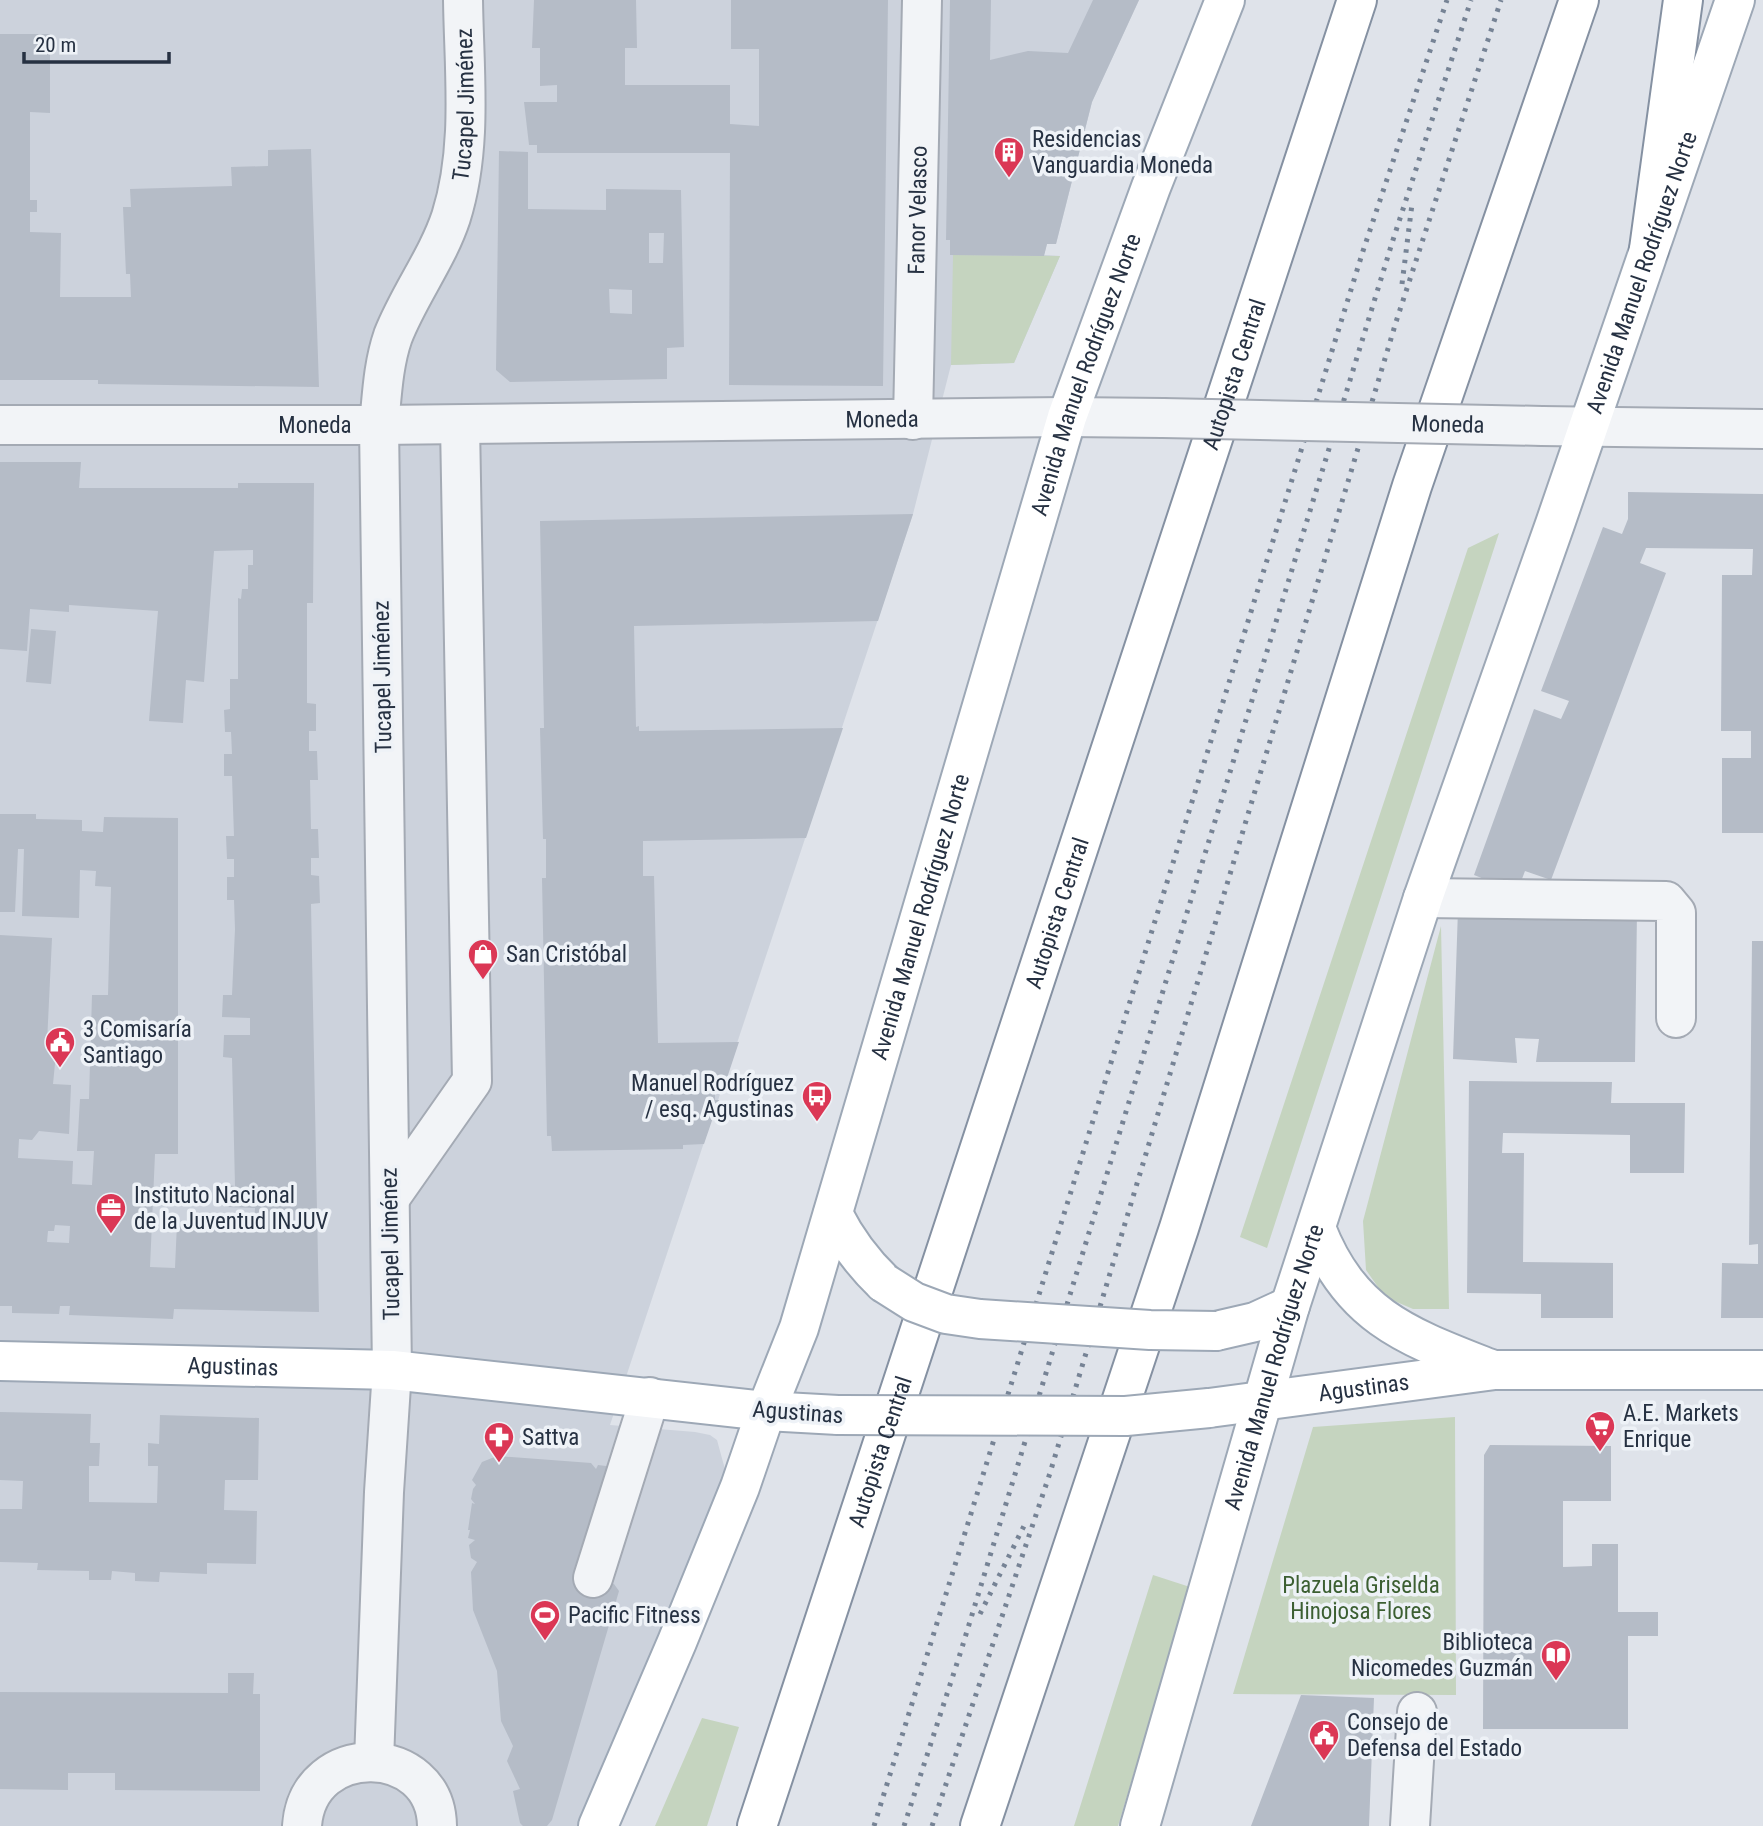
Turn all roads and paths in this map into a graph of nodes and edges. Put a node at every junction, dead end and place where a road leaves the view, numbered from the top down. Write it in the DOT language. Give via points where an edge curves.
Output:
graph roads {
  1 [pos="463,0"];
  2 [pos="922,0"];
  3 [pos="1225,0"];
  4 [pos="1357,0"];
  5 [pos="1579,0"];
  6 [pos="1683,0"];
  7 [pos="1735,0"];
  8 [pos="1649,249"];
  9 [pos="1067,417"];
  10 [pos="913,420"];
  11 [pos="0,425"];
  12 [pos="379,425"];
  13 [pos="460,425"];
  14 [pos="1587,427"];
  15 [pos="1763,429"];
  16 [pos="1423,898"];
  17 [pos="1675,1018"];
  18 [pos="390,1198"];
  19 [pos="833,1214"];
  20 [pos="1316,1228"];
  21 [pos="1290,1306"];
  22 [pos="0,1361"];
  23 [pos="392,1370"];
  24 [pos="1494,1370"];
  25 [pos="1763,1370"];
  26 [pos="650,1397"];
  27 [pos="1262,1402"];
  28 [pos="766,1411"];
  29 [pos="593,1578"];
  30 [pos="1417,1712"];
  31 [pos="374,1761"];
  32 [pos="302,1826"];
  33 [pos="437,1826"];
  34 [pos="598,1826"];
  35 [pos="757,1826"];
  36 [pos="980,1826"];
  37 [pos="1140,1826"];
  38 [pos="1410,1826"];
  1 -- 12 [label="street, Tucapel Jiménez" via="465,143 456,198 439,244 393,337 384,370"];
  2 -- 10 [label="street, Fanor Velasco"];
  3 -- 9 [label="main road, Avenida Manuel Rodríguez Norte" via="1150,187"];
  4 -- 35 [label="main road, Autopista Central"];
  5 -- 36 [label="main road" via="1412,486 1179,1227"];
  6 -- 8 [label="main road"];
  7 -- 8 [label="main road, Avenida Manuel Rodríguez Norte"];
  8 -- 14 [label="main road, Avenida Manuel Rodríguez Norte"];
  9 -- 10 [label="street, Moneda"];
  9 -- 14 [label="street, Moneda, bridge"];
  9 -- 19 [label="main road, Avenida Manuel Rodríguez Norte"];
  10 -- 13 [label="street, Moneda"];
  11 -- 12 [label="street, Moneda"];
  12 -- 13 [label="street, Moneda"];
  12 -- 18 [label="street, Tucapel Jiménez"];
  13 -- 18 [label="street" via="472,1081"];
  14 -- 15 [label="street, Moneda"];
  14 -- 16 [label="main road, Avenida Manuel Rodríguez Norte"];
  16 -- 17 [label="street" via="1666,901 1676,913"];
  16 -- 20 [label="main road, Avenida Manuel Rodríguez Norte"];
  18 -- 23 [label="street, Tucapel Jiménez"];
  19 -- 21 [label="main road, bridge" via="846,1240 884,1283 946,1314 1150,1331 1216,1331 1255,1322"];
  19 -- 28 [label="main road, Avenida Manuel Rodríguez Norte" via="799,1328"];
  20 -- 21 [label="main road, Avenida Manuel Rodríguez Norte"];
  20 -- 24 [label="main road" via="1326,1254 1362,1303 1432,1346"];
  21 -- 27 [label="main road, Avenida Manuel Rodríguez Norte"];
  22 -- 23 [label="main road, Agustinas"];
  23 -- 26 [label="main road, Agustinas"];
  23 -- 31 [label="street, Tucapel Jiménez"];
  24 -- 25 [label="main road, Agustinas"];
  24 -- 27 [label="main road, Agustinas"];
  26 -- 28 [label="main road, Agustinas"];
  26 -- 29 [label="street"];
  27 -- 28 [label="main road, Agustinas, bridge" via="1126,1416"];
  27 -- 37 [label="main road, Avenida Manuel Rodríguez Norte"];
  28 -- 34 [label="main road, Avenida Manuel Rodríguez Norte" via="740,1487"];
  30 -- 38 [label="street"];
  31 -- 32 [label="street" via="350,1763 329,1773 312,1790"];
  31 -- 33 [label="street" via="397,1766 416,1779 430,1799"];
}
